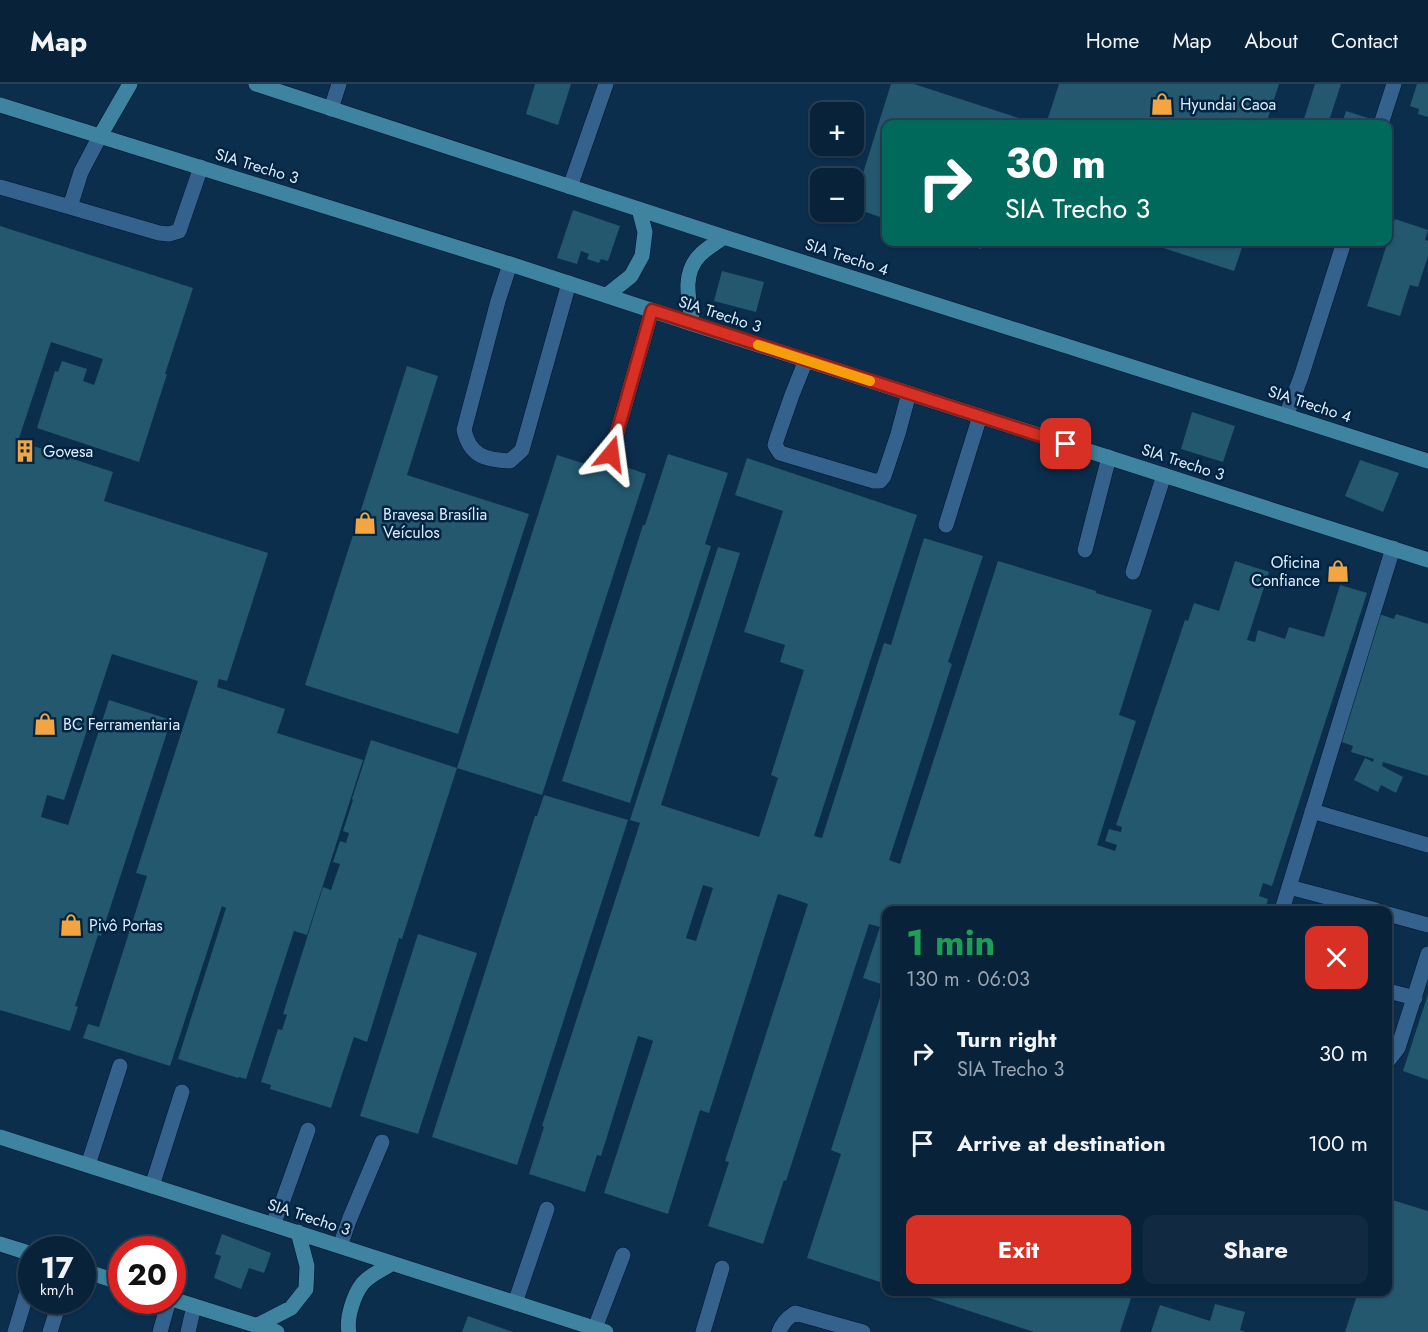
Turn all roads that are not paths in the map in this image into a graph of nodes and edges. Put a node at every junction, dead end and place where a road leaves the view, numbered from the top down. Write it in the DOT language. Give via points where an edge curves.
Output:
graph roads {
  1 [pos="130,84"];
  2 [pos="256,84"];
  3 [pos="339,84"];
  4 [pos="606,84"];
  5 [pos="1394,84"];
  6 [pos="285,88"];
  7 [pos="0,105"];
  8 [pos="331,109"];
  9 [pos="1382,120"];
  10 [pos="100,136"];
  11 [pos="201,167"];
  12 [pos="0,187"];
  13 [pos="570,187"];
  14 [pos="70,207"];
  15 [pos="639,209"];
  16 [pos="724,237"];
  17 [pos="1343,246"];
  18 [pos="510,264"];
  19 [pos="570,283"];
  20 [pos="607,295"];
  21 [pos="652,310"];
  22 [pos="693,324"];
  23 [pos="806,360"];
  24 [pos="909,393"];
  25 [pos="980,416"];
  26 [pos="1286,416"];
  27 [pos="611,454"];
  28 [pos="1109,458"];
  29 [pos="1428,461"];
  30 [pos="1164,475"];
  31 [pos="946,525"];
  32 [pos="1393,548"];
  33 [pos="1085,550"];
  34 [pos="1428,560"];
  35 [pos="1133,572"];
  36 [pos="1312,811"];
  37 [pos="1428,845"];
  38 [pos="1289,886"];
  39 [pos="1283,906"];
  40 [pos="1362,906"];
  41 [pos="1392,915"];
  42 [pos="1428,925"];
  43 [pos="1428,954"];
  44 [pos="1392,992"];
  45 [pos="1414,998"];
  46 [pos="1392,1056"];
  47 [pos="120,1065"];
  48 [pos="182,1092"];
  49 [pos="308,1130"];
  50 [pos="0,1137"];
  51 [pos="382,1142"];
  52 [pos="88,1165"];
  53 [pos="152,1186"];
  54 [pos="547,1209"];
  55 [pos="273,1224"];
  56 [pos="298,1232"];
  57 [pos="0,1244"];
  58 [pos="339,1246"];
  59 [pos="18,1250"];
  60 [pos="623,1255"];
  61 [pos="391,1264"];
  62 [pos="722,1268"];
  63 [pos="515,1303"];
  64 [pos="186,1304"];
  65 [pos="194,1306"];
  66 [pos="20,1314"];
  67 [pos="56,1314"];
  68 [pos="166,1314"];
  69 [pos="256,1329"];
  70 [pos="601,1330"];
  71 [pos="15,1332"];
  72 [pos="50,1332"];
  73 [pos="160,1332"];
  74 [pos="188,1332"];
  75 [pos="277,1332"];
  76 [pos="349,1332"];
  77 [pos="703,1332"];
  78 [pos="779,1332"];
  79 [pos="863,1332"];
  1 -- 10 [label="main road"];
  2 -- 6 [label="main road, SIA Trecho 4"];
  3 -- 8 [label="lane"];
  4 -- 13 [label="lane"];
  5 -- 9 [label="lane"];
  6 -- 8 [label="main road, SIA Trecho 4"];
  7 -- 10 [label="main road, SIA Trecho 3"];
  8 -- 13 [label="main road, SIA Trecho 4"];
  10 -- 11 [label="main road, SIA Trecho 3"];
  10 -- 14 [label="lane" via="81,172"];
  11 -- 14 [label="lane" via="179,231 159,233"];
  11 -- 18 [label="main road, SIA Trecho 3"];
  12 -- 14 [label="lane"];
  13 -- 15 [label="main road, SIA Trecho 4"];
  15 -- 16 [label="main road, SIA Trecho 4"];
  15 -- 20 [label="main road" via="645,232 642,256 631,276"];
  16 -- 22 [label="main road" via="699,256 689,271"];
  16 -- 26 [label="main road, SIA Trecho 4"];
  17 -- 26 [label="lane"];
  18 -- 19 [label="main road, SIA Trecho 3"];
  18 -- 19 [label="lane" via="464,430 476,453 491,460 510,461 522,450"];
  19 -- 20 [label="main road, SIA Trecho 3"];
  20 -- 21 [label="main road, SIA Trecho 3"];
  21 -- 22 [label="main road, SIA Trecho 3"];
  21 -- 27 [label="lane"];
  22 -- 23 [label="main road, SIA Trecho 3"];
  23 -- 24 [label="main road, SIA Trecho 3"];
  23 -- 24 [label="lane" via="777,438 780,453 880,481"];
  24 -- 25 [label="main road, SIA Trecho 3"];
  25 -- 28 [label="main road, SIA Trecho 3"];
  25 -- 31 [label="lane"];
  26 -- 29 [label="main road, SIA Trecho 4"];
  28 -- 30 [label="main road, SIA Trecho 3"];
  28 -- 33 [label="lane"];
  30 -- 32 [label="main road, SIA Trecho 3"];
  30 -- 35 [label="lane"];
  32 -- 34 [label="main road, SIA Trecho 3"];
  32 -- 36 [label="lane"];
  36 -- 37 [label="lane"];
  36 -- 38 [label="lane"];
  38 -- 39 [label="lane"];
  38 -- 40 [label="lane"];
  41 -- 42 [label="lane"];
  43 -- 45 [label="lane"];
  44 -- 45 [label="lane"];
  45 -- 46 [label="lane"];
  47 -- 52 [label="lane"];
  48 -- 53 [label="lane"];
  49 -- 55 [label="lane"];
  50 -- 52 [label="main road, SIA Trecho 3"];
  51 -- 58 [label="lane"];
  52 -- 53 [label="main road, SIA Trecho 3"];
  53 -- 55 [label="main road, SIA Trecho 3"];
  54 -- 63 [label="lane"];
  55 -- 56 [label="main road, SIA Trecho 3"];
  56 -- 58 [label="main road, SIA Trecho 3"];
  56 -- 69 [label="main road" via="307,1266 306,1289 291,1308"];
  57 -- 59 [label="main road"];
  58 -- 61 [label="main road, SIA Trecho 3"];
  60 -- 70 [label="lane"];
  61 -- 63 [label="main road, SIA Trecho 3"];
  61 -- 76 [label="main road" via="364,1283 352,1303"];
  62 -- 77 [label="lane"];
  63 -- 70 [label="main road, SIA Trecho 3"];
  64 -- 65 [label="main road"];
  65 -- 69 [label="main road"];
  65 -- 74 [label="lane"];
  66 -- 71 [label="lane"];
  67 -- 72 [label="lane"];
  68 -- 73 [label="lane"];
  69 -- 75 [label="main road"];
  78 -- 79 [label="lane" via="795,1312"];
}
